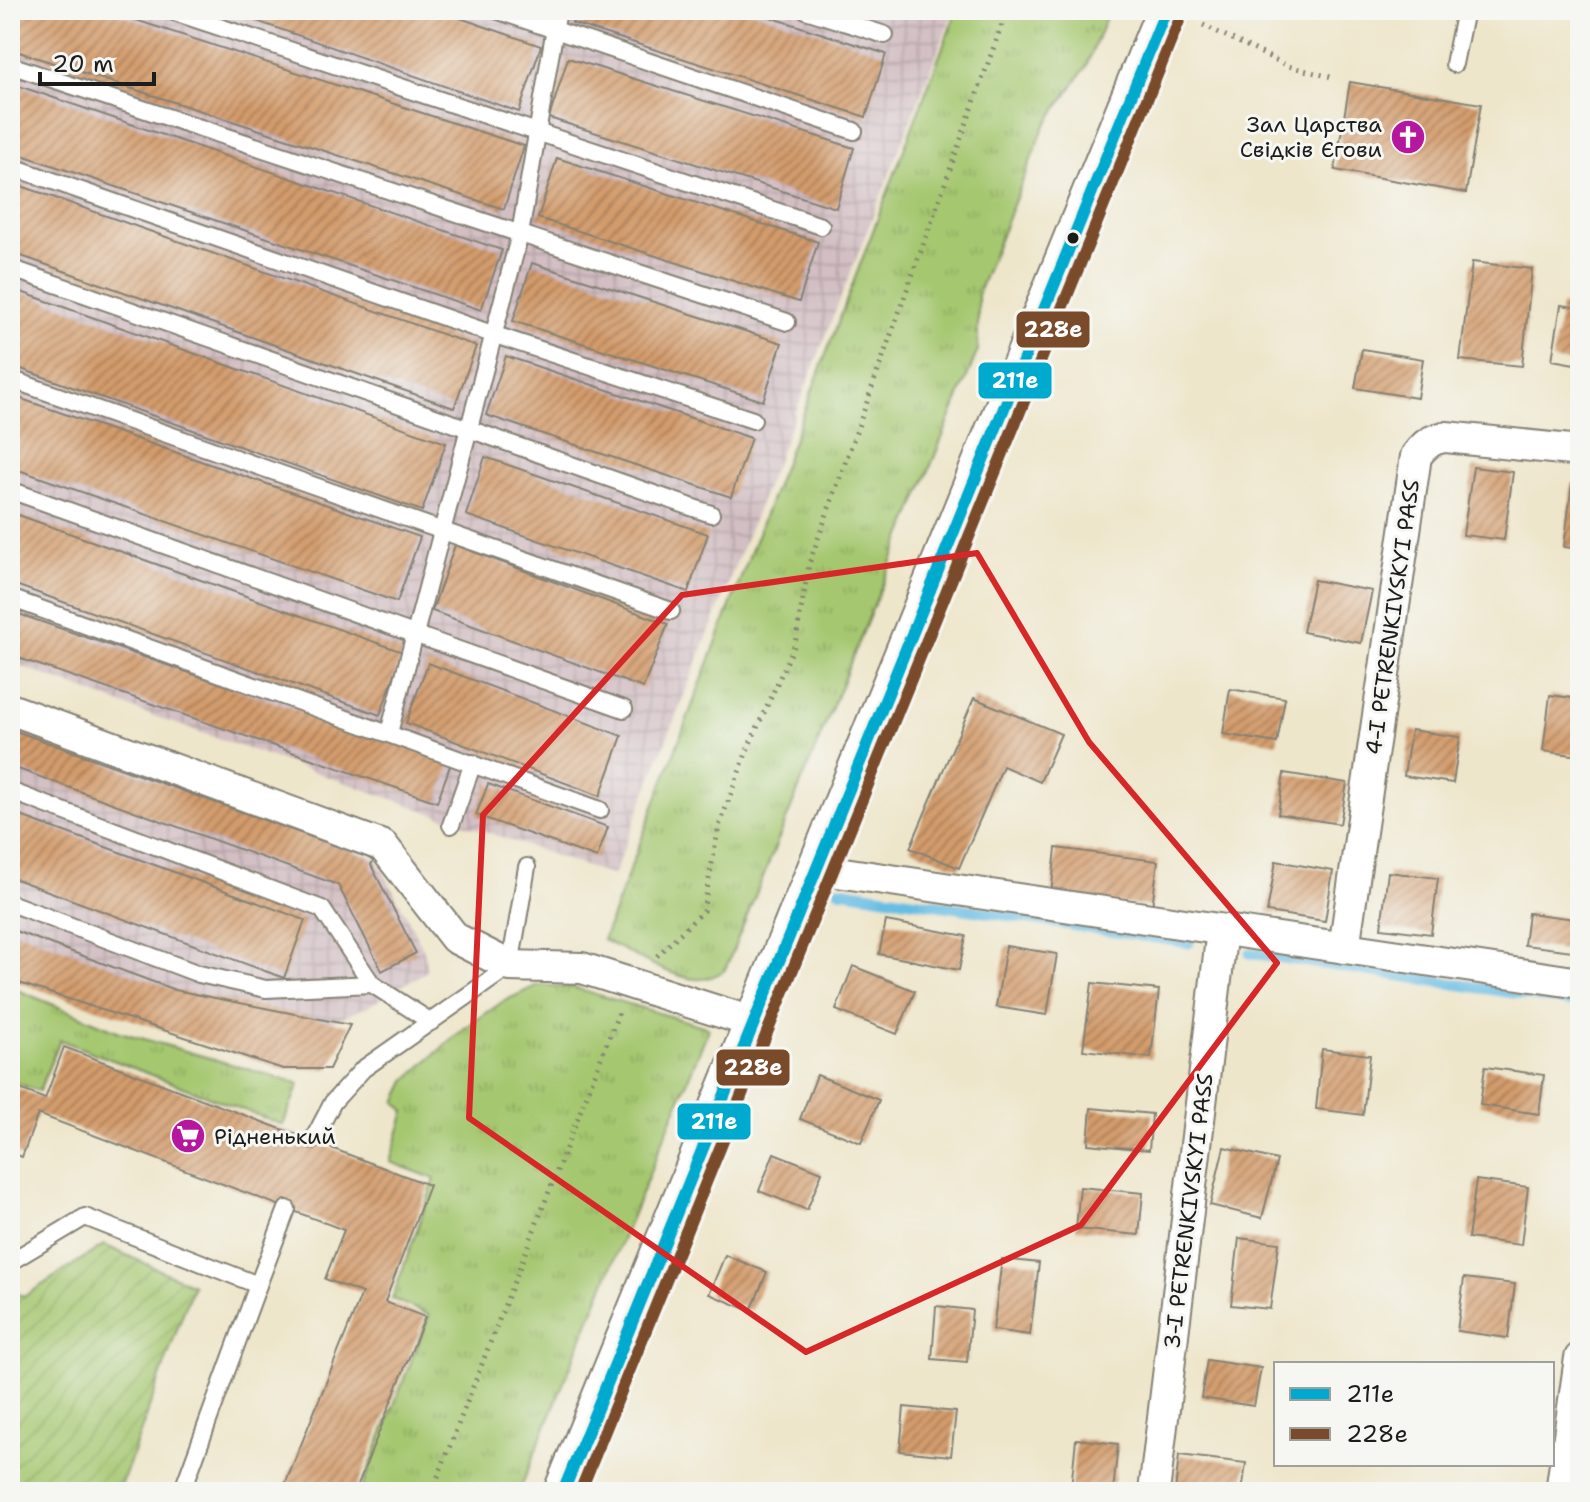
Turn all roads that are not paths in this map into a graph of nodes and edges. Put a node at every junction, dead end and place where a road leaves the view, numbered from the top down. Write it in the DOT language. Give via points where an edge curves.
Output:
graph roads {
  1 [pos="168,10"];
  2 [pos="496,10"];
  3 [pos="558,10"];
  4 [pos="806,10"];
  5 [pos="1166,10"];
  6 [pos="1465,10"];
  7 [pos="554,31"];
  8 [pos="885,35"];
  9 [pos="1454,64"];
  10 [pos="10,65"];
  11 [pos="854,131"];
  12 [pos="537,132"];
  13 [pos="10,166"];
  14 [pos="821,226"];
  15 [pos="520,234"];
  16 [pos="10,268"];
  17 [pos="787,322"];
  18 [pos="492,334"];
  19 [pos="10,379"];
  20 [pos="753,420"];
  21 [pos="467,430"];
  22 [pos="1580,451"];
  23 [pos="10,490"];
  24 [pos="711,514"];
  25 [pos="441,530"];
  26 [pos="10,598"];
  27 [pos="671,611"];
  28 [pos="415,634"];
  29 [pos="10,709"];
  30 [pos="624,709"];
  31 [pos="389,733"];
  32 [pos="473,763"];
  33 [pos="10,791"];
  34 [pos="600,810"];
  35 [pos="451,825"];
  36 [pos="527,867"];
  37 [pos="817,869"];
  38 [pos="10,903"];
  39 [pos="1222,930"];
  40 [pos="1344,948"];
  41 [pos="510,966"];
  42 [pos="1580,983"];
  43 [pos="372,984"];
  44 [pos="431,1022"];
  45 [pos="755,1023"];
  46 [pos="313,1140"];
  47 [pos="287,1209"];
  48 [pos="10,1262"];
  49 [pos="258,1285"];
  50 [pos="1580,1358"];
  51 [pos="182,1492"];
  52 [pos="563,1492"];
  53 [pos="1154,1492"];
  54 [pos="1561,1492"];
  1 -- 12 [label="lane"];
  2 -- 7 [label="lane"];
  3 -- 7 [label="lane"];
  4 -- 8 [label="lane"];
  5 -- 37 [label="street"];
  6 -- 9 [label="lane"];
  7 -- 11 [label="lane"];
  7 -- 12 [label="lane"];
  10 -- 15 [label="lane"];
  12 -- 14 [label="lane"];
  12 -- 15 [label="lane"];
  13 -- 18 [label="lane"];
  15 -- 17 [label="lane"];
  15 -- 18 [label="lane"];
  16 -- 21 [label="lane"];
  18 -- 20 [label="lane"];
  18 -- 21 [label="lane"];
  19 -- 25 [label="lane"];
  21 -- 24 [label="lane"];
  21 -- 25 [label="lane"];
  22 -- 40 [label="street, 4-I PETRENKIVSKYI PASS" via="1446,437 1424,445 1416,456"];
  23 -- 28 [label="lane"];
  25 -- 27 [label="lane"];
  25 -- 28 [label="lane"];
  26 -- 31 [label="lane"];
  28 -- 30 [label="lane"];
  28 -- 31 [label="lane"];
  29 -- 41 [label="street" via="383,846 455,938"];
  31 -- 32 [label="lane"];
  32 -- 34 [label="lane"];
  32 -- 35 [label="lane"];
  33 -- 43 [label="lane" via="322,909"];
  36 -- 41 [label="lane"];
  37 -- 39 [label="street"];
  37 -- 45 [label="street"];
  38 -- 43 [label="lane" via="199,974 266,989"];
  39 -- 40 [label="street"];
  39 -- 53 [label="street, 3-I PETRENKIVSKYI PASS"];
  40 -- 42 [label="street"];
  41 -- 44 [label="lane"];
  41 -- 45 [label="street" via="582,968"];
  43 -- 44 [label="lane"];
  44 -- 46 [label="lane" via="347,1084"];
  45 -- 52 [label="street"];
  47 -- 49 [label="lane"];
  48 -- 49 [label="lane" via="85,1217"];
  49 -- 51 [label="lane"];
  50 -- 54 [label="street"];
}
